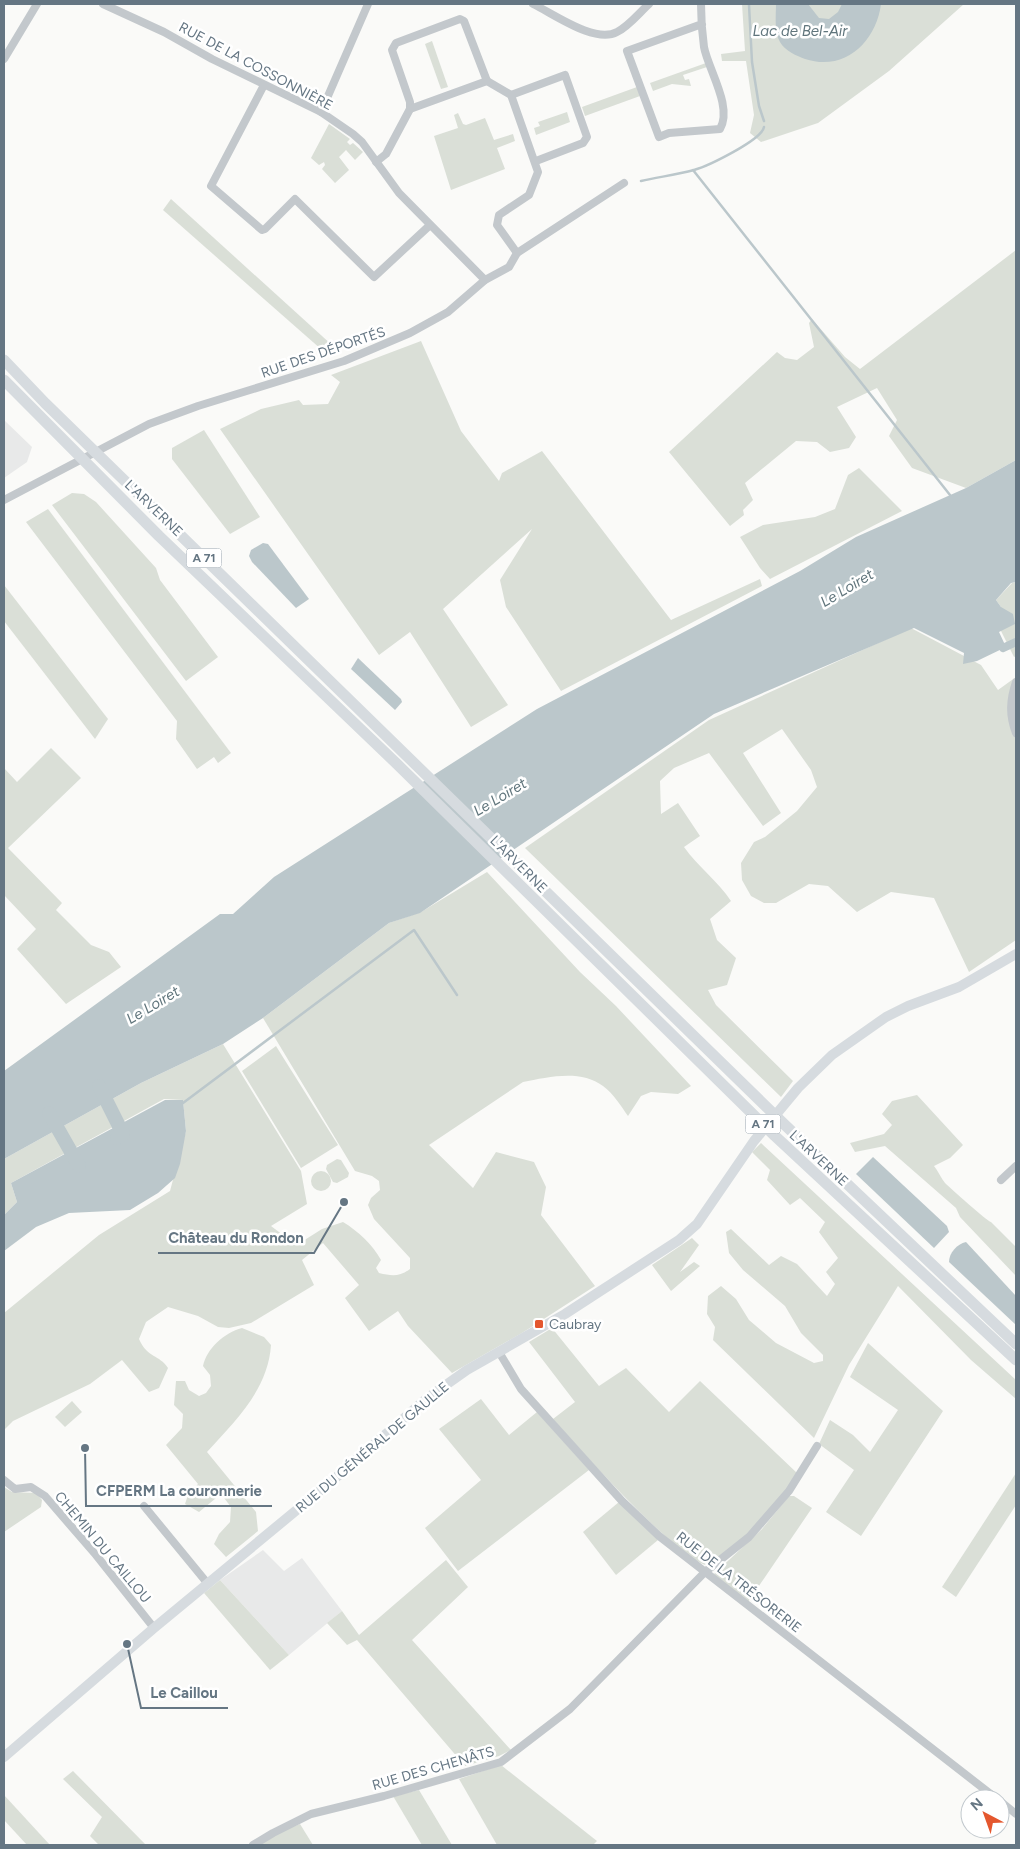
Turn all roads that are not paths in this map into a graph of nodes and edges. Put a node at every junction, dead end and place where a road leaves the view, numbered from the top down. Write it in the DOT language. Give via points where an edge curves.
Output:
graph roads {
  1 [pos="37,4"];
  2 [pos="103,4"];
  3 [pos="368,4"];
  4 [pos="533,4"];
  5 [pos="649,4"];
  6 [pos="701,4"];
  7 [pos="702,24"];
  8 [pos="4,59"];
  9 [pos="486,81"];
  10 [pos="264,85"];
  11 [pos="511,95"];
  12 [pos="410,109"];
  13 [pos="321,112"];
  14 [pos="536,161"];
  15 [pos="376,162"];
  16 [pos="624,183"];
  17 [pos="429,226"];
  18 [pos="517,253"];
  19 [pos="485,280"];
  20 [pos="4,360"];
  21 [pos="4,380"];
  22 [pos="4,500"];
  23 [pos="1016,682"];
  24 [pos="1016,733"];
  25 [pos="1016,954"];
  26 [pos="1016,1166"];
  27 [pos="1001,1180"];
  28 [pos="1016,1344"];
  29 [pos="498,1352"];
  30 [pos="1016,1360"];
  31 [pos="817,1446"];
  32 [pos="4,1480"];
  33 [pos="144,1506"];
  34 [pos="705,1572"];
  35 [pos="208,1584"];
  36 [pos="154,1628"];
  37 [pos="4,1756"];
  38 [pos="984,1789"];
  39 [pos="253,1845"];
  1 -- 8 [label="street"];
  2 -- 10 [label="street, RUE DE LA COSSONNIÈRE"];
  3 -- 13 [label="street"];
  4 -- 5 [label="street" via="586,31 604,36 620,31"];
  6 -- 7 [label="street"];
  7 -- 7 [label="street" via="704,48 720,92 723,124 720,129 669,133 659,137 627,51"];
  9 -- 11 [label="street"];
  9 -- 12 [label="street"];
  9 -- 12 [label="street" via="464,21 396,43 392,50"];
  10 -- 13 [label="street, RUE DE LA COSSONNIÈRE"];
  10 -- 17 [label="street" via="210,186 262,230 295,199 374,277"];
  11 -- 14 [label="street"];
  11 -- 14 [label="street" via="564,75 587,137 583,144"];
  12 -- 15 [label="street" via="386,154"];
  13 -- 15 [label="street, RUE DE LA COSSONNIÈRE" via="353,134"];
  14 -- 18 [label="street" via="538,172 529,195 498,215 497,225"];
  15 -- 17 [label="street, RUE DE LA COSSONNIÈRE"];
  16 -- 18 [label="street, RUE DES DÉPORTÉS"];
  17 -- 19 [label="street, RUE DE LA COSSONNIÈRE"];
  18 -- 19 [label="street, RUE DES DÉPORTÉS" via="509,268"];
  19 -- 22 [label="street, RUE DES DÉPORTÉS" via="448,312 419,329 344,361 173,414 60,468"];
  20 -- 28 [label="highway, L'ARVERNE / A 71" via="771,1112"];
  21 -- 30 [label="highway, L'ARVERNE / A 71" via="159,536 397,764 775,1136"];
  23 -- 24 [label="street" via="1011,697 1011,714"];
  25 -- 29 [label="main road, RUE DU GÉNÉRAL DE GAULLE" via="959,987 886,1017 832,1055 798,1088 754,1141 711,1206 679,1240 565,1314"];
  26 -- 27 [label="street"];
  29 -- 34 [label="street, RUE DE LA TRÉSORERIE" via="521,1389 622,1502"];
  29 -- 35 [label="main road, RUE DU GÉNÉRAL DE GAULLE" via="426,1399"];
  31 -- 34 [label="street, RUE DES CHENÂTS" via="790,1490 770,1514 742,1543"];
  32 -- 36 [label="street, CHEMIN DU CAILLOU" via="15,1489 31,1487 45,1496"];
  33 -- 35 [label="street"];
  34 -- 38 [label="street, RUE DE LA TRÉSORERIE"];
  34 -- 39 [label="street, RUE DES CHENÂTS" via="570,1709 501,1762 312,1814"];
  35 -- 36 [label="main road, RUE DU GÉNÉRAL DE GAULLE"];
  36 -- 37 [label="main road, RUE DU GÉNÉRAL DE GAULLE"];
}
